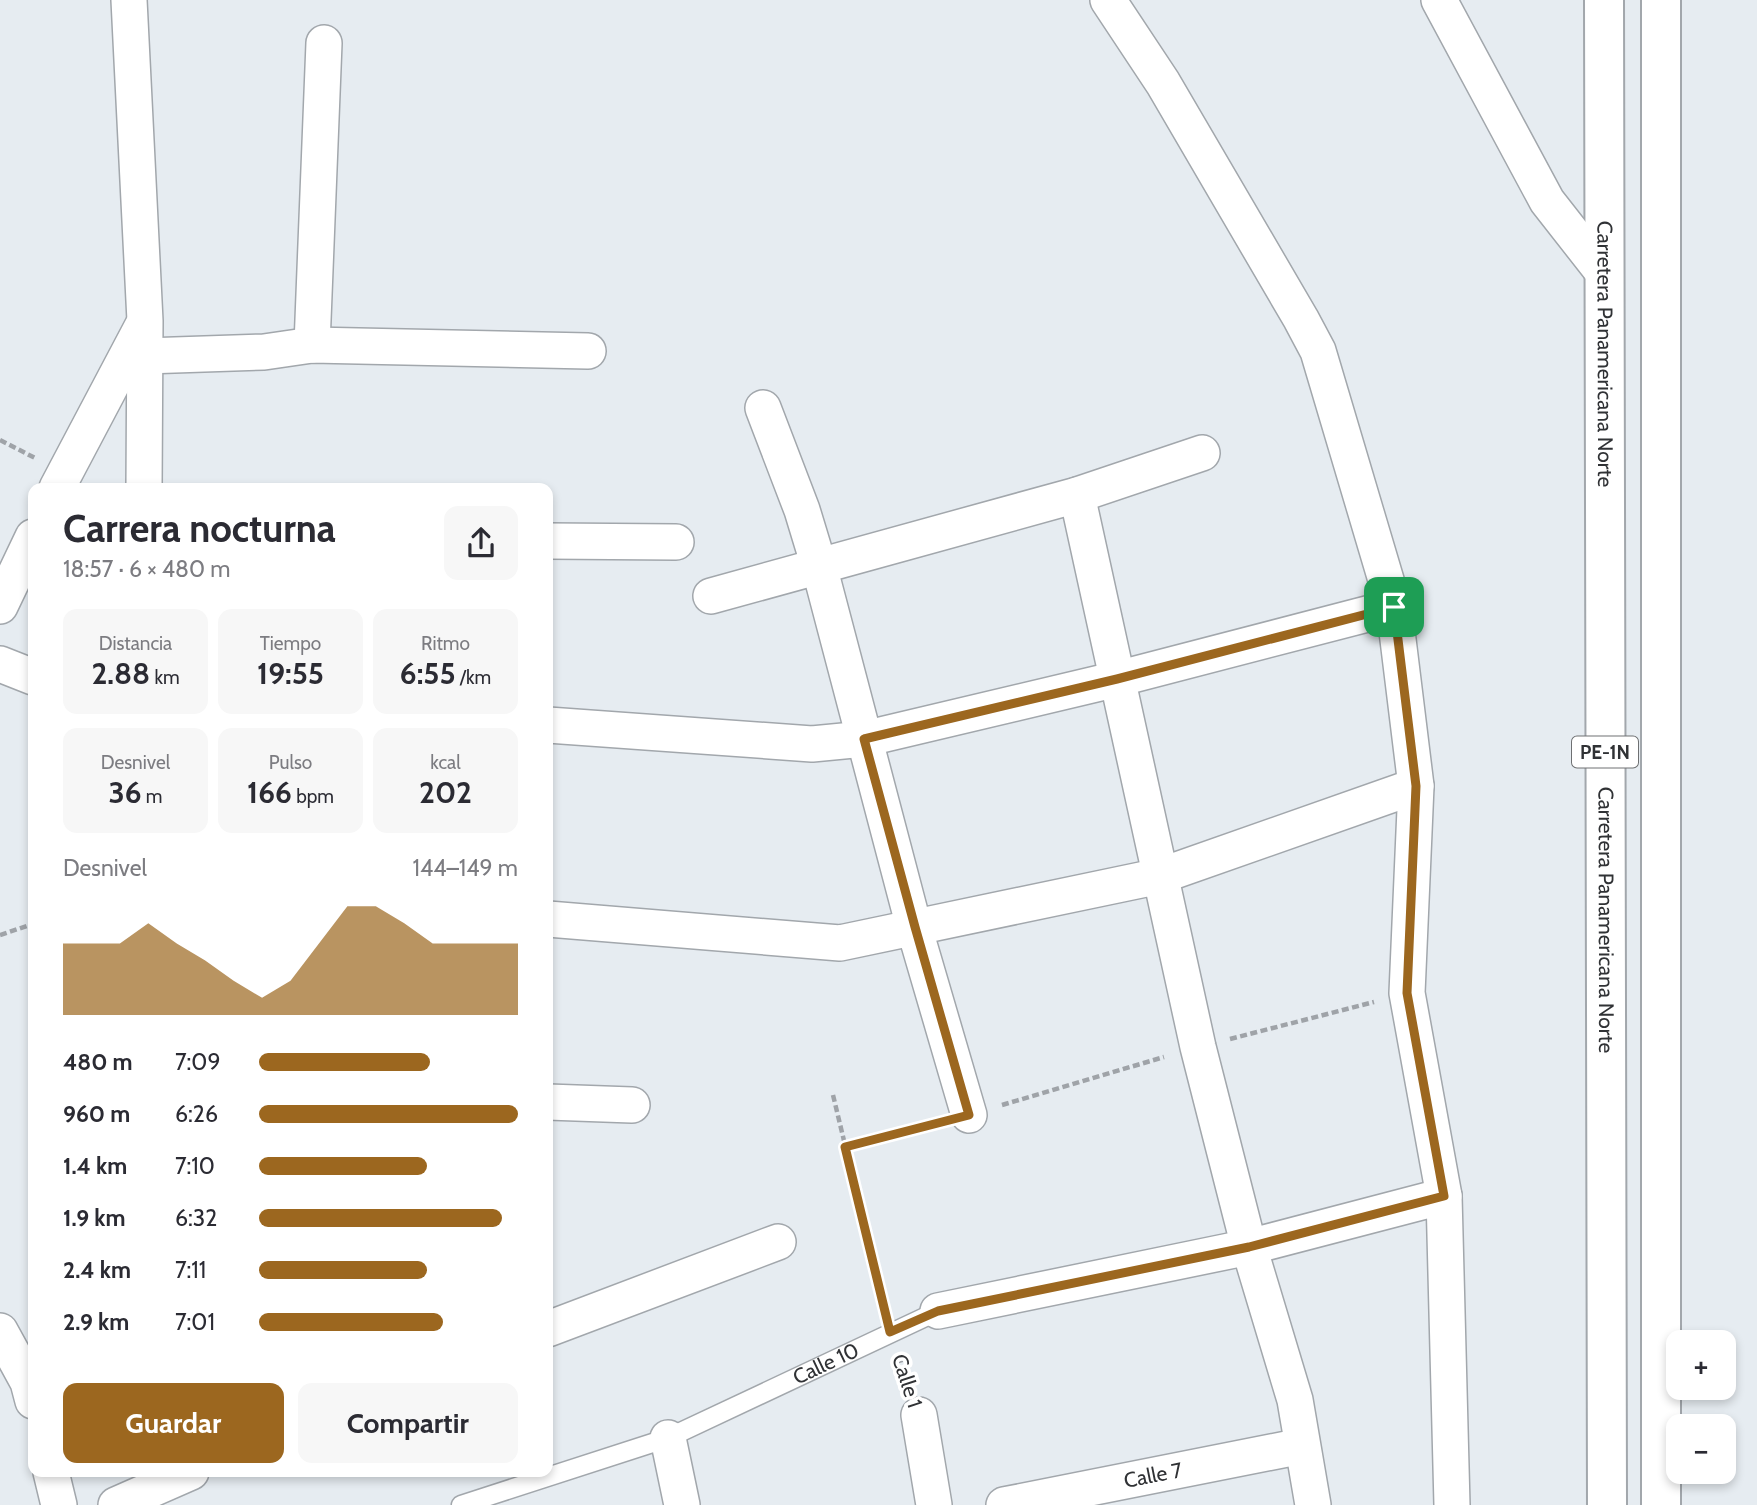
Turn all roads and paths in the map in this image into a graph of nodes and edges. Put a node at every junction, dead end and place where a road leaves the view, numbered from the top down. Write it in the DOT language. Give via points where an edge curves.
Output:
graph roads {
  1 [pos="129,0"];
  2 [pos="1108,0"];
  3 [pos="1438,0"];
  4 [pos="1604,0"];
  5 [pos="1661,0"];
  6 [pos="324,43"];
  7 [pos="1605,275"];
  8 [pos="145,321"];
  9 [pos="312,345"];
  10 [pos="588,351"];
  11 [pos="145,356"];
  12 [pos="763,408"];
  13 [pos="1202,453"];
  14 [pos="60,483"];
  15 [pos="144,483"];
  16 [pos="1077,495"];
  17 [pos="553,541"];
  18 [pos="676,542"];
  19 [pos="28,547"];
  20 [pos="819,566"];
  21 [pos="711,596"];
  22 [pos="0,606"];
  23 [pos="1394,607"];
  24 [pos="0,664"];
  25 [pos="28,675"];
  26 [pos="1117,679"];
  27 [pos="553,725"];
  28 [pos="864,739"];
  29 [pos="1416,786"];
  30 [pos="1160,876"];
  31 [pos="553,919"];
  32 [pos="28,926"];
  33 [pos="915,927"];
  34 [pos="0,935"];
  35 [pos="1407,993"];
  36 [pos="1198,1047"];
  37 [pos="833,1095"];
  38 [pos="553,1102"];
  39 [pos="632,1105"];
  40 [pos="969,1115"];
  41 [pos="845,1147"];
  42 [pos="1444,1196"];
  43 [pos="778,1242"];
  44 [pos="1249,1247"];
  45 [pos="938,1311"];
  46 [pos="553,1327"];
  47 [pos="0,1331"];
  48 [pos="890,1332"];
  49 [pos="28,1385"];
  50 [pos="919,1415"];
  51 [pos="668,1438"];
  52 [pos="1302,1446"];
  53 [pos="553,1475"];
  54 [pos="52,1477"];
  55 [pos="180,1477"];
  56 [pos="548,1477"];
  57 [pos="59,1505"];
  58 [pos="116,1505"];
  59 [pos="461,1505"];
  60 [pos="682,1505"];
  61 [pos="934,1505"];
  62 [pos="1004,1505"];
  63 [pos="1313,1505"];
  64 [pos="1452,1505"];
  65 [pos="1607,1505"];
  66 [pos="1661,1505"];
  1 -- 8 [label="street"];
  2 -- 23 [label="street" via="1170,95 1318,351"];
  3 -- 7 [label="street" via="1547,201"];
  4 -- 7 [label="highway, Carretera Panamericana Norte / PE-1N"];
  5 -- 66 [label="highway, PE-1N"];
  6 -- 9 [label="street"];
  7 -- 65 [label="highway, Carretera Panamericana Norte / PE-1N"];
  8 -- 11 [label="street"];
  8 -- 14 [label="street"];
  9 -- 10 [label="street"];
  9 -- 11 [label="street" via="264,352"];
  11 -- 15 [label="street"];
  12 -- 20 [label="street"];
  13 -- 16 [label="street"];
  16 -- 20 [label="street"];
  16 -- 26 [label="street"];
  17 -- 18 [label="street"];
  19 -- 22 [label="street"];
  20 -- 21 [label="street"];
  20 -- 28 [label="street"];
  23 -- 26 [label="street"];
  23 -- 29 [label="street"];
  24 -- 25 [label="street"];
  26 -- 28 [label="street"];
  26 -- 30 [label="street"];
  27 -- 28 [label="street" via="812,744"];
  28 -- 33 [label="street"];
  29 -- 30 [label="street"];
  29 -- 35 [label="street"];
  30 -- 33 [label="street"];
  30 -- 36 [label="street"];
  31 -- 33 [label="street" via="839,943"];
  32 -- 34 [label="path"];
  33 -- 40 [label="street"];
  35 -- 36 [label="path"];
  35 -- 42 [label="street"];
  36 -- 40 [label="path"];
  36 -- 44 [label="street"];
  37 -- 41 [label="path, Calle 1"];
  38 -- 39 [label="street"];
  40 -- 41 [label="path"];
  41 -- 48 [label="path, Calle 1"];
  42 -- 44 [label="street, Calle 10"];
  42 -- 64 [label="street"];
  43 -- 46 [label="street"];
  44 -- 45 [label="street, Calle 10"];
  44 -- 52 [label="street" via="1295,1399"];
  45 -- 48 [label="lane, Calle 10"];
  47 -- 49 [label="street"];
  48 -- 50 [label="path, Calle 1"];
  48 -- 51 [label="lane, Calle 10"];
  50 -- 61 [label="street, Calle 1"];
  51 -- 53 [label="lane, Calle 10"];
  51 -- 60 [label="street"];
  52 -- 62 [label="street, Calle 7"];
  52 -- 63 [label="street"];
  54 -- 57 [label="street"];
  55 -- 58 [label="street"];
  56 -- 59 [label="lane, Calle 10"];
}
